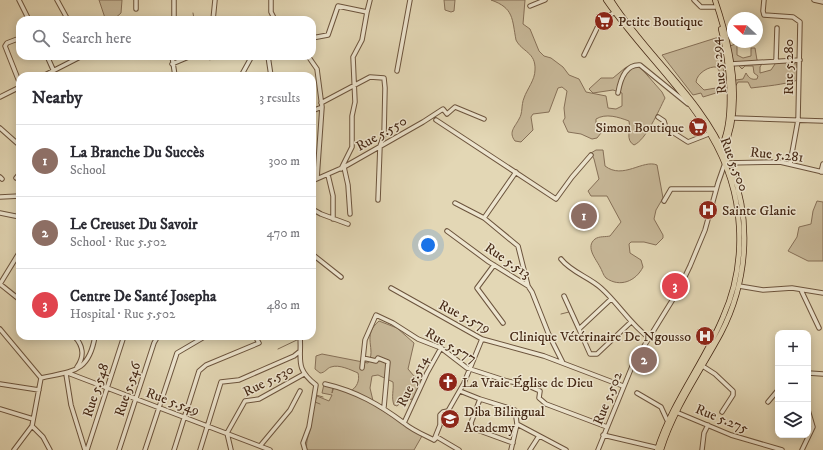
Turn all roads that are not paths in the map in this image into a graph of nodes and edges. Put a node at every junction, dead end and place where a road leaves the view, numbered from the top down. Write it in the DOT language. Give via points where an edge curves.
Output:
graph roads {
  1 [pos="19,0"];
  2 [pos="57,0"];
  3 [pos="136,0"];
  4 [pos="174,0"];
  5 [pos="215,0"];
  6 [pos="271,0"];
  7 [pos="339,0"];
  8 [pos="370,0"];
  9 [pos="410,0"];
  10 [pos="545,0"];
  11 [pos="606,0"];
  12 [pos="611,0"];
  13 [pos="694,0"];
  14 [pos="714,0"];
  15 [pos="764,0"];
  16 [pos="814,0"];
  17 [pos="823,2"];
  18 [pos="338,6"];
  19 [pos="530,6"];
  20 [pos="715,7"];
  21 [pos="136,9"];
  22 [pos="367,12"];
  23 [pos="614,12"];
  24 [pos="27,16"];
  25 [pos="66,16"];
  26 [pos="174,16"];
  27 [pos="213,16"];
  28 [pos="274,16"];
  29 [pos="777,28"];
  30 [pos="316,37"];
  31 [pos="16,39"];
  32 [pos="584,55"];
  33 [pos="49,60"];
  34 [pos="75,60"];
  35 [pos="172,60"];
  36 [pos="182,60"];
  37 [pos="250,60"];
  38 [pos="269,60"];
  39 [pos="311,60"];
  40 [pos="776,60"];
  41 [pos="800,60"];
  42 [pos="172,64"];
  43 [pos="731,64"];
  44 [pos="54,71"];
  45 [pos="397,71"];
  46 [pos="174,72"];
  47 [pos="243,72"];
  48 [pos="270,72"];
  49 [pos="16,74"];
  50 [pos="354,86"];
  51 [pos="16,89"];
  52 [pos="618,93"];
  53 [pos="0,97"];
  54 [pos="322,105"];
  55 [pos="693,108"];
  56 [pos="316,109"];
  57 [pos="658,117"];
  58 [pos="733,118"];
  59 [pos="484,119"];
  60 [pos="436,120"];
  61 [pos="798,120"];
  62 [pos="823,121"];
  63 [pos="0,128"];
  64 [pos="710,133"];
  65 [pos="16,142"];
  66 [pos="380,146"];
  67 [pos="722,150"];
  68 [pos="349,154"];
  69 [pos="592,155"];
  70 [pos="353,162"];
  71 [pos="727,162"];
  72 [pos="790,164"];
  73 [pos="823,164"];
  74 [pos="343,168"];
  75 [pos="516,172"];
  76 [pos="822,172"];
  77 [pos="328,175"];
  78 [pos="318,178"];
  79 [pos="716,188"];
  80 [pos="16,196"];
  81 [pos="0,197"];
  82 [pos="378,200"];
  83 [pos="664,200"];
  84 [pos="455,204"];
  85 [pos="316,211"];
  86 [pos="0,213"];
  87 [pos="350,214"];
  88 [pos="16,216"];
  89 [pos="484,218"];
  90 [pos="333,219"];
  91 [pos="348,224"];
  92 [pos="447,231"];
  93 [pos="16,257"];
  94 [pos="316,257"];
  95 [pos="561,259"];
  96 [pos="494,265"];
  97 [pos="341,277"];
  98 [pos="0,284"];
  99 [pos="528,286"];
  100 [pos="739,286"];
  101 [pos="391,288"];
  102 [pos="801,290"];
  103 [pos="823,293"];
  104 [pos="564,296"];
  105 [pos="16,297"];
  106 [pos="611,299"];
  107 [pos="631,322"];
  108 [pos="503,323"];
  109 [pos="819,328"];
  110 [pos="0,329"];
  111 [pos="579,329"];
  112 [pos="648,338"];
  113 [pos="482,339"];
  114 [pos="77,340"];
  115 [pos="94,340"];
  116 [pos="123,340"];
  117 [pos="156,340"];
  118 [pos="199,340"];
  119 [pos="257,340"];
  120 [pos="300,340"];
  121 [pos="441,348"];
  122 [pos="299,352"];
  123 [pos="362,358"];
  124 [pos="563,363"];
  125 [pos="701,364"];
  126 [pos="362,368"];
  127 [pos="470,369"];
  128 [pos="74,370"];
  129 [pos="811,373"];
  130 [pos="67,374"];
  131 [pos="304,374"];
  132 [pos="823,374"];
  133 [pos="41,378"];
  134 [pos="0,384"];
  135 [pos="325,384"];
  136 [pos="623,386"];
  137 [pos="107,389"];
  138 [pos="39,390"];
  139 [pos="300,391"];
  140 [pos="460,391"];
  141 [pos="637,393"];
  142 [pos="775,394"];
  143 [pos="480,399"];
  144 [pos="136,400"];
  145 [pos="768,402"];
  146 [pos="384,407"];
  147 [pos="0,409"];
  148 [pos="160,409"];
  149 [pos="676,412"];
  150 [pos="722,412"];
  151 [pos="183,417"];
  152 [pos="33,419"];
  153 [pos="667,420"];
  154 [pos="811,420"];
  155 [pos="404,423"];
  156 [pos="517,424"];
  157 [pos="207,425"];
  158 [pos="708,425"];
  159 [pos="32,426"];
  160 [pos="607,427"];
  161 [pos="811,431"];
  162 [pos="227,433"];
  163 [pos="603,435"];
  164 [pos="539,436"];
  165 [pos="808,438"];
  166 [pos="434,440"];
  167 [pos="514,443"];
  168 [pos="260,446"];
  169 [pos="659,449"];
  170 [pos="14,450"];
  171 [pos="50,450"];
  172 [pos="86,450"];
  173 [pos="120,450"];
  174 [pos="145,450"];
  175 [pos="174,450"];
  176 [pos="200,450"];
  177 [pos="231,450"];
  178 [pos="270,450"];
  179 [pos="305,450"];
  180 [pos="459,450"];
  181 [pos="511,450"];
  182 [pos="530,450"];
  183 [pos="566,450"];
  184 [pos="598,450"];
  185 [pos="667,450"];
  186 [pos="702,450"];
  187 [pos="782,450"];
  188 [pos="802,450"];
  1 -- 24 [label="street"];
  2 -- 25 [label="street"];
  3 -- 21 [label="street"];
  4 -- 26 [label="street"];
  5 -- 27 [label="street"];
  6 -- 28 [label="street"];
  7 -- 18 [label="street"];
  8 -- 22 [label="street"];
  9 -- 45 [label="street"];
  10 -- 19 [label="street"];
  11 -- 23 [label="main road, Rue 5.500"];
  12 -- 67 [label="main road, Rue 5.500" via="690,98 717,135"];
  13 -- 20 [label="street" via="701,7"];
  14 -- 20 [label="main road, Rue 5.294"];
  14 -- 43 [label="main road, Rue 5.294" via="726,36"];
  15 -- 41 [label="street, Rue 5.280" via="763,14 793,17 800,22"];
  16 -- 17 [label="street"];
  18 -- 22 [label="street"];
  18 -- 30 [label="street" via="328,35"];
  20 -- 67 [label="main road, Rue 5.294" via="723,36 729,94 729,118"];
  22 -- 50 [label="street" via="362,40 353,58"];
  23 -- 32 [label="street" via="600,22"];
  23 -- 55 [label="main road, Rue 5.500"];
  29 -- 40 [label="street"];
  31 -- 49 [label="street" via="6,43 5,46"];
  33 -- 44 [label="street"];
  34 -- 44 [label="street"];
  35 -- 42 [label="street"];
  36 -- 42 [label="street"];
  37 -- 47 [label="street"];
  38 -- 48 [label="street"];
  39 -- 54 [label="street" via="317,69"];
  40 -- 41 [label="street"];
  40 -- 43 [label="street"];
  41 -- 61 [label="street, Rue 5.280"];
  42 -- 46 [label="street"];
  43 -- 58 [label="main road, Rue 5.294"];
  50 -- 54 [label="street"];
  50 -- 66 [label="street" via="370,77 384,78 384,135"];
  50 -- 68 [label="street" via="353,141"];
  51 -- 53 [label="street"];
  52 -- 55 [label="street" via="626,72 640,65"];
  54 -- 56 [label="street"];
  54 -- 78 [label="street"];
  55 -- 64 [label="main road, Rue 5.500"];
  57 -- 64 [label="street" via="664,121 666,128 688,142"];
  58 -- 61 [label="street"];
  58 -- 67 [label="main road, Rue 5.294" via="729,138"];
  59 -- 66 [label="street, Rue 5.550" via="455,107 447,114 443,109"];
  60 -- 75 [label="street"];
  61 -- 62 [label="street"];
  61 -- 72 [label="street, Rue 5.280"];
  63 -- 65 [label="street"];
  64 -- 67 [label="main road, Rue 5.500"];
  66 -- 70 [label="street, Rue 5.550"];
  66 -- 82 [label="street"];
  67 -- 71 [label="main road, Rue 5.500"];
  68 -- 70 [label="street"];
  68 -- 74 [label="street"];
  69 -- 75 [label="street" via="556,199"];
  70 -- 74 [label="street, Rue 5.550"];
  71 -- 72 [label="street, Rue 5.281" via="770,161"];
  71 -- 79 [label="street, Rue 5.502"];
  71 -- 100 [label="main road, Rue 5.500" via="737,183 743,219 743,254"];
  71 -- 125 [label="main road, Rue 5.500" via="739,213 740,247 735,282 723,318"];
  72 -- 76 [label="street, Rue 5.281"];
  73 -- 76 [label="street"];
  74 -- 77 [label="street, Rue 5.550"];
  74 -- 87 [label="street" via="348,185"];
  75 -- 89 [label="street"];
  77 -- 78 [label="street, Rue 5.550"];
  77 -- 90 [label="street"];
  79 -- 83 [label="street" via="671,189"];
  79 -- 112 [label="street, Rue 5.502" via="710,214 690,266 678,291"];
  80 -- 81 [label="street"];
  84 -- 89 [label="street"];
  85 -- 90 [label="street"];
  86 -- 88 [label="street"];
  89 -- 99 [label="street" via="518,246"];
  90 -- 91 [label="street"];
  92 -- 96 [label="street, Rue 5.513"];
  93 -- 98 [label="street"];
  94 -- 97 [label="street"];
  95 -- 106 [label="street" via="572,269 592,280"];
  96 -- 99 [label="street, Rue 5.513"];
  96 -- 108 [label="street" via="477,288"];
  98 -- 105 [label="street"];
  99 -- 124 [label="street, Rue 5.513"];
  100 -- 102 [label="street" via="763,290"];
  100 -- 125 [label="main road, Rue 5.500" via="726,322"];
  101 -- 113 [label="street, Rue 5.579"];
  102 -- 103 [label="street"];
  102 -- 109 [label="street"];
  104 -- 111 [label="street"];
  106 -- 107 [label="street"];
  106 -- 111 [label="street"];
  107 -- 111 [label="street" via="595,355 590,354"];
  107 -- 112 [label="street"];
  110 -- 133 [label="street"];
  112 -- 136 [label="street, Rue 5.502"];
  113 -- 124 [label="street, Rue 5.579"];
  113 -- 127 [label="street"];
  114 -- 128 [label="street" via="82,353 81,362"];
  115 -- 128 [label="street" via="89,357"];
  116 -- 137 [label="street, Rue 5.548"];
  117 -- 144 [label="street, Rue 5.546"];
  118 -- 148 [label="street" via="177,353"];
  119 -- 151 [label="street" via="259,343 206,365 199,371"];
  120 -- 122 [label="street"];
  121 -- 123 [label="street, Rue 5.577" via="418,339 376,315 365,340"];
  121 -- 127 [label="street, Rue 5.577" via="462,366"];
  121 -- 155 [label="street, Rue 5.514" via="426,373"];
  122 -- 131 [label="street"];
  122 -- 157 [label="street" via="240,380 221,382"];
  123 -- 126 [label="street, Rue 5.577"];
  123 -- 146 [label="street" via="376,361 378,358 388,362"];
  124 -- 136 [label="street, Rue 5.579"];
  125 -- 149 [label="main road, Rue 5.500"];
  125 -- 150 [label="street" via="733,391"];
  125 -- 153 [label="main road, Rue 5.500"];
  127 -- 140 [label="street"];
  127 -- 160 [label="street, Rue 5.577" via="524,384 540,392 539,398 546,404"];
  128 -- 130 [label="street"];
  129 -- 132 [label="street"];
  130 -- 133 [label="street"];
  130 -- 137 [label="street, Rue 5.549"];
  130 -- 172 [label="street" via="71,405"];
  131 -- 162 [label="street, Rue 5.530" via="259,399 245,401"];
  131 -- 179 [label="street" via="316,385 309,427 303,443"];
  133 -- 138 [label="street"];
  134 -- 138 [label="street"];
  135 -- 146 [label="street"];
  136 -- 160 [label="street, Rue 5.502"];
  137 -- 144 [label="street, Rue 5.549"];
  137 -- 172 [label="street, Rue 5.548"];
  138 -- 152 [label="street"];
  139 -- 168 [label="street" via="290,410"];
  140 -- 143 [label="street"];
  140 -- 166 [label="street" via="448,411 440,415 440,425"];
  141 -- 153 [label="street" via="661,407"];
  142 -- 145 [label="street"];
  143 -- 156 [label="street" via="515,410"];
  143 -- 167 [label="street" via="471,423 472,428"];
  144 -- 148 [label="street, Rue 5.549"];
  144 -- 173 [label="street, Rue 5.546"];
  146 -- 155 [label="street"];
  147 -- 152 [label="street"];
  148 -- 151 [label="street, Rue 5.549"];
  148 -- 174 [label="street"];
  149 -- 158 [label="street, Rue 5.275"];
  149 -- 169 [label="main road, Rue 5.500"];
  151 -- 157 [label="street, Rue 5.549"];
  151 -- 175 [label="street"];
  152 -- 159 [label="street"];
  153 -- 169 [label="main road, Rue 5.500"];
  154 -- 161 [label="street"];
  155 -- 166 [label="street"];
  156 -- 164 [label="street"];
  156 -- 167 [label="street"];
  157 -- 162 [label="street, Rue 5.549"];
  157 -- 176 [label="street"];
  158 -- 186 [label="street" via="704,433"];
  158 -- 187 [label="street, Rue 5.275" via="737,437"];
  159 -- 170 [label="street"];
  159 -- 171 [label="street" via="43,437"];
  160 -- 163 [label="street, Rue 5.502"];
  162 -- 168 [label="street, Rue 5.549"];
  162 -- 177 [label="street"];
  163 -- 169 [label="street"];
  163 -- 184 [label="street, Rue 5.502"];
  164 -- 182 [label="street"];
  164 -- 183 [label="street"];
  165 -- 188 [label="street"];
  166 -- 180 [label="street" via="437,437"];
  167 -- 181 [label="street"];
  168 -- 178 [label="street, Rue 5.549"];
  169 -- 185 [label="street"];
}
